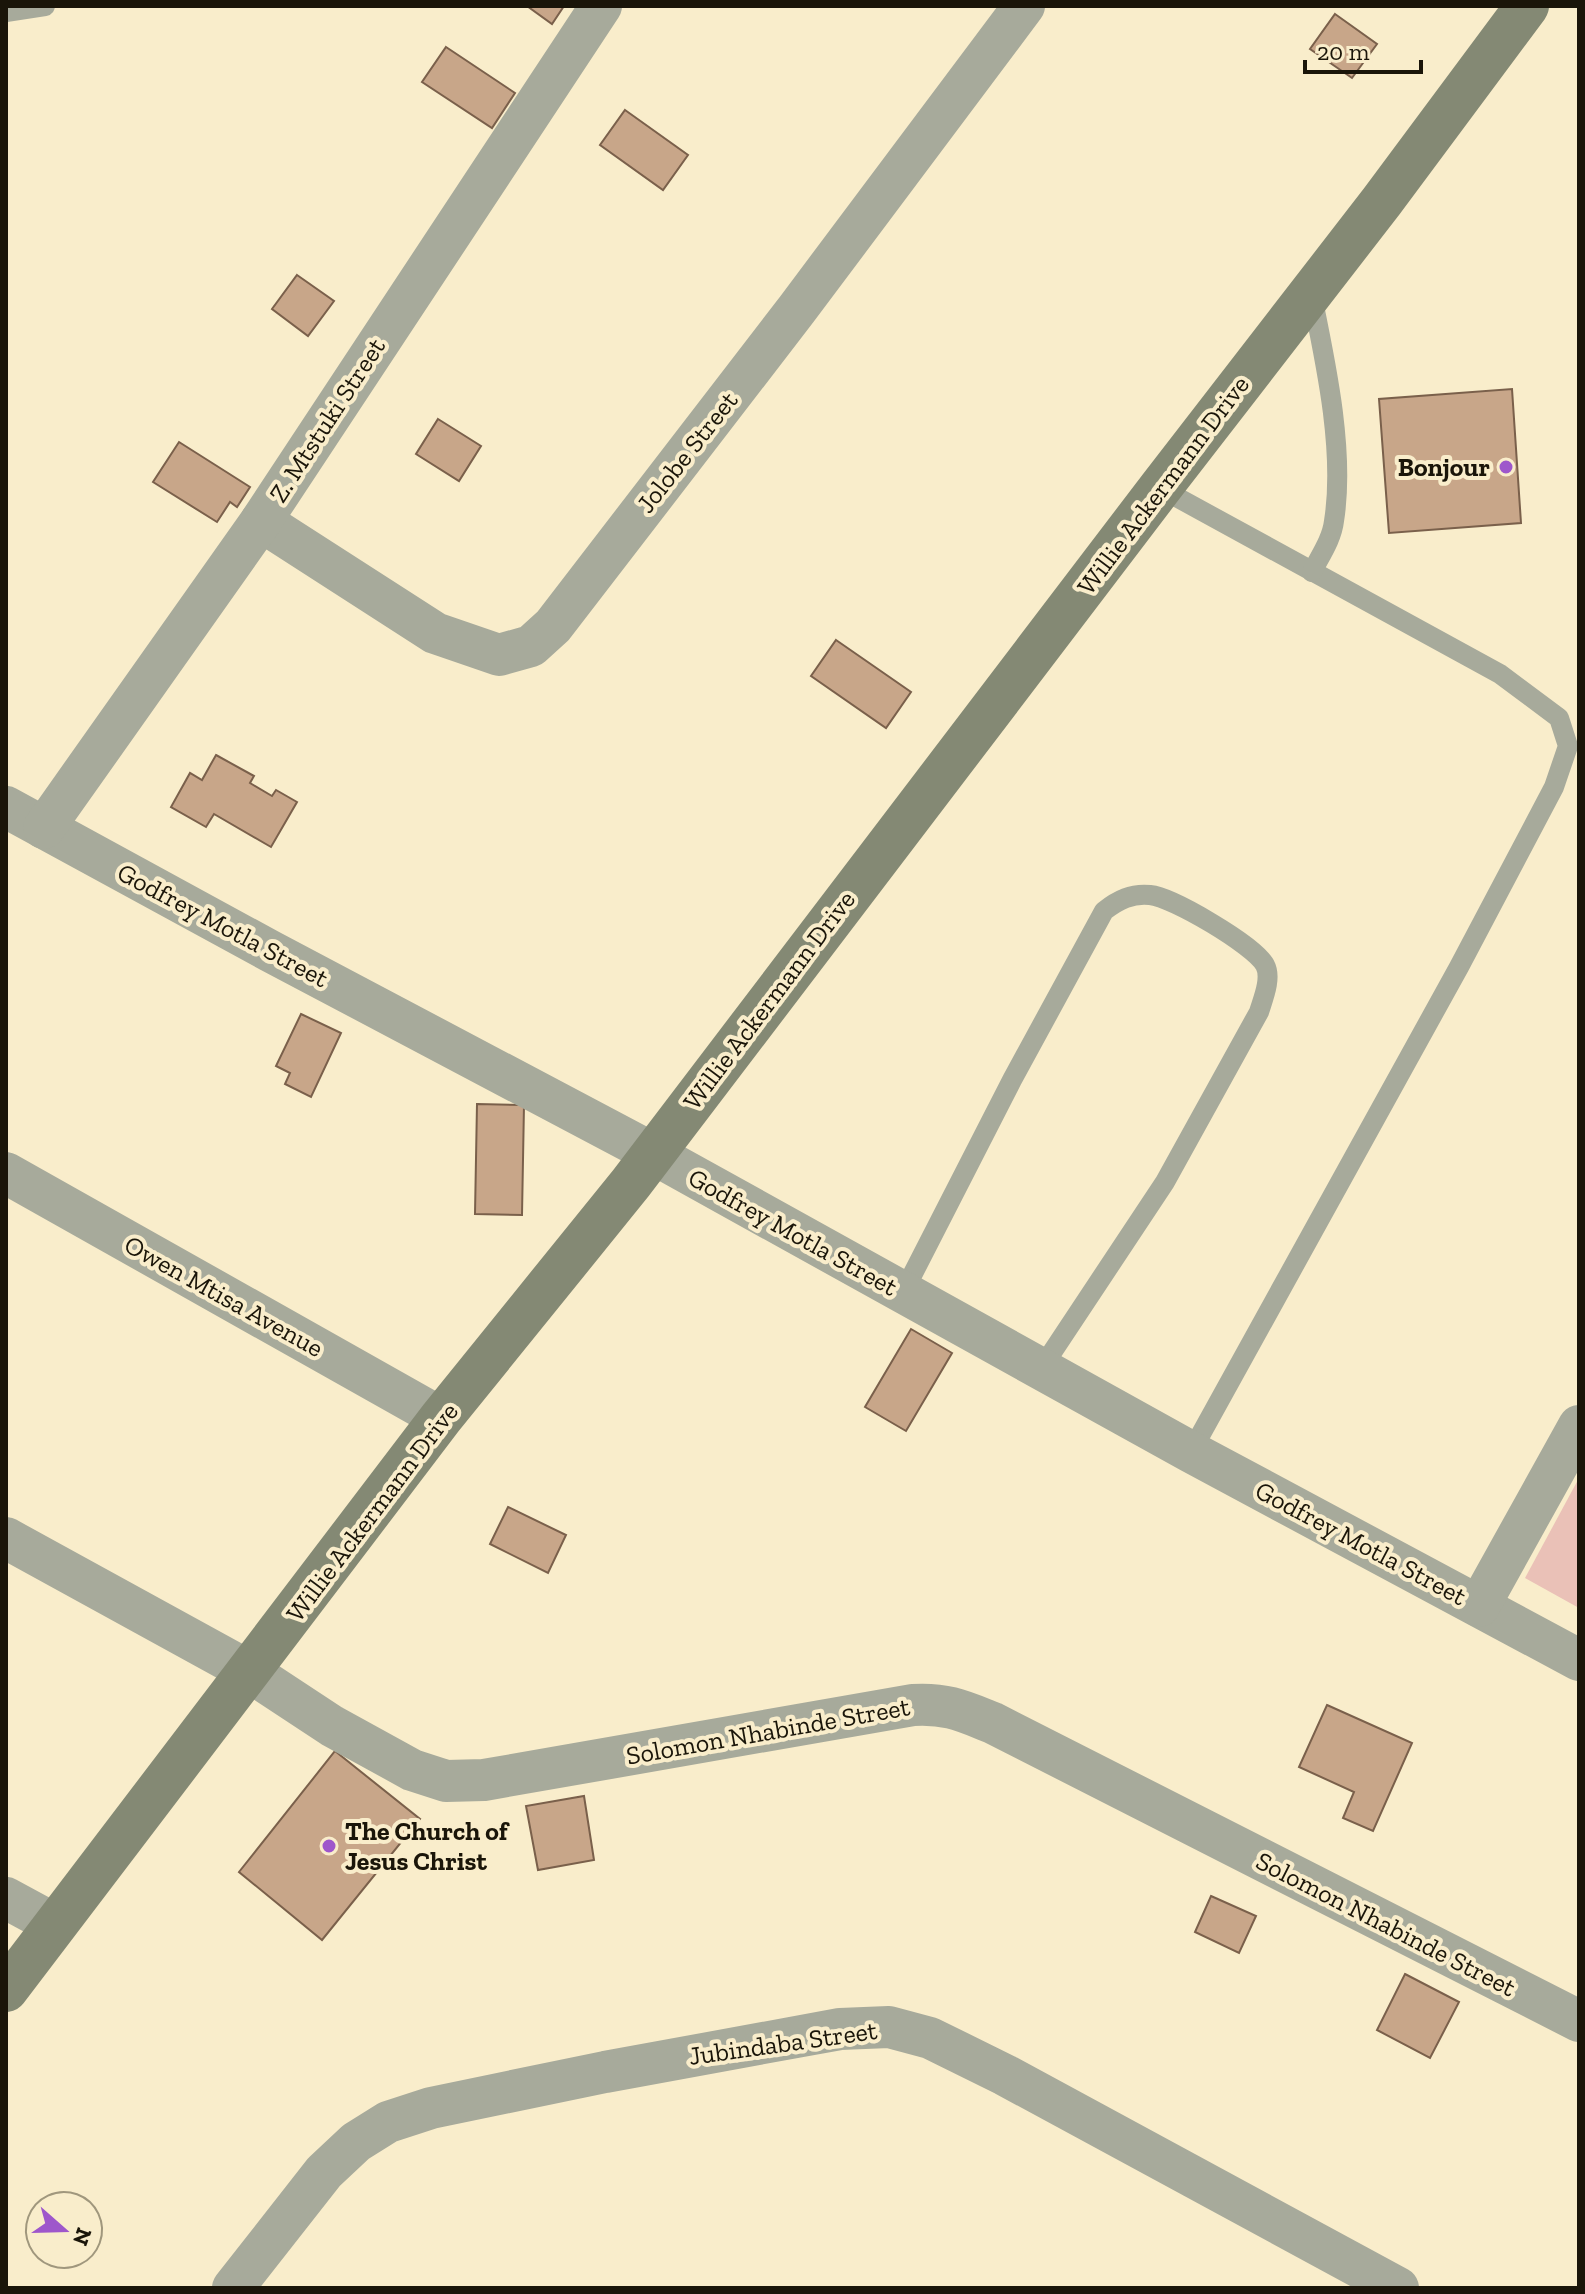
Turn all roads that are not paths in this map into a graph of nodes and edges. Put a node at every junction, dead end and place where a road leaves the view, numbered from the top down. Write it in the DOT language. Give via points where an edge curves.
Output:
graph roads {
  1 [pos="45,6"];
  2 [pos="601,6"];
  3 [pos="1024,6"];
  4 [pos="1527,6"];
  5 [pos="6,12"];
  6 [pos="1312,292"];
  7 [pos="1160,488"];
  8 [pos="261,521"];
  9 [pos="1312,572"];
  10 [pos="6,807"];
  11 [pos="44,828"];
  12 [pos="652,1153"];
  13 [pos="6,1173"];
  14 [pos="903,1293"];
  15 [pos="1041,1369"];
  16 [pos="441,1418"];
  17 [pos="1579,1426"];
  18 [pos="1191,1452"];
  19 [pos="6,1538"];
  20 [pos="1479,1606"];
  21 [pos="1579,1660"];
  22 [pos="250,1672"];
  23 [pos="6,1898"];
  24 [pos="54,1924"];
  25 [pos="6,1990"];
  26 [pos="1579,2021"];
  27 [pos="233,2288"];
  28 [pos="1398,2288"];
  1 -- 5 [label="lane"];
  2 -- 8 [label="street, Z. Mtstuki Street"];
  3 -- 8 [label="street, Jolobe Street" via="628,529 553,626 531,646 499,655 435,633"];
  4 -- 6 [label="street, Willie Ackermann Drive"];
  6 -- 7 [label="street, Willie Ackermann Drive"];
  6 -- 9 [label="lane" via="1326,364 1336,472 1334,523"];
  7 -- 9 [label="lane"];
  7 -- 12 [label="street, Willie Ackermann Drive"];
  8 -- 11 [label="street, Z. Mtstuki Street"];
  9 -- 18 [label="lane" via="1500,674 1559,718 1568,746 1554,787 1459,967"];
  10 -- 11 [label="street, Godfrey Motla Street"];
  11 -- 12 [label="street, Godfrey Motla Street"];
  12 -- 14 [label="street, Godfrey Motla Street"];
  12 -- 16 [label="street, Willie Ackermann Drive"];
  13 -- 16 [label="street, Owen Mtisa Avenue"];
  14 -- 15 [label="street, Godfrey Motla Street"];
  14 -- 15 [label="lane" via="1104,911 1118,900 1145,894 1208,921 1267,966 1259,1012 1165,1182"];
  15 -- 18 [label="street, Godfrey Motla Street"];
  16 -- 22 [label="street, Willie Ackermann Drive"];
  17 -- 20 [label="street"];
  18 -- 20 [label="street, Godfrey Motla Street"];
  19 -- 22 [label="street, Solomon Nhabinde Street"];
  20 -- 21 [label="street, Godfrey Motla Street"];
  22 -- 24 [label="street, Willie Ackermann Drive"];
  22 -- 26 [label="street, Solomon Nhabinde Street" via="332,1726 412,1770 446,1781 484,1780 939,1704 993,1723"];
  23 -- 24 [label="street"];
  24 -- 25 [label="street, Willie Ackermann Drive"];
  27 -- 28 [label="street, Jubindaba Street" via="324,2172 388,2122 605,2072 840,2029 889,2027 930,2038 1005,2075"];
}
